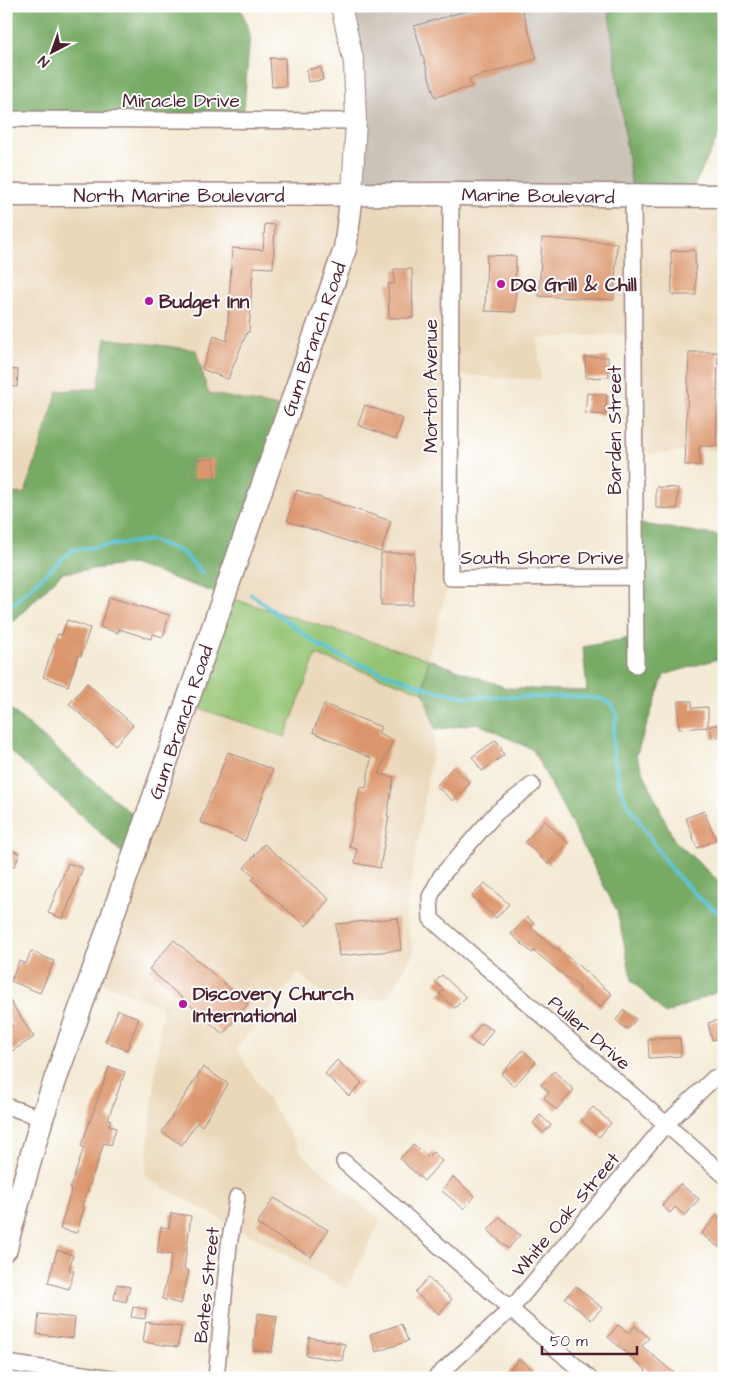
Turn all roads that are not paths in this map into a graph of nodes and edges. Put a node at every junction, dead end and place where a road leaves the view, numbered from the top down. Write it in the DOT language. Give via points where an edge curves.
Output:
graph roads {
  1 [pos="341,6"];
  2 [pos="6,119"];
  3 [pos="356,121"];
  4 [pos="352,194"];
  5 [pos="452,194"];
  6 [pos="6,195"];
  7 [pos="633,196"];
  8 [pos="724,196"];
  9 [pos="635,577"];
  10 [pos="450,578"];
  11 [pos="636,665"];
  12 [pos="532,785"];
  13 [pos="724,1075"];
  14 [pos="6,1106"];
  15 [pos="42,1118"];
  16 [pos="665,1125"];
  17 [pos="344,1162"];
  18 [pos="724,1175"];
  19 [pos="237,1197"];
  20 [pos="6,1249"];
  21 [pos="511,1309"];
  22 [pos="6,1363"];
  23 [pos="112,1378"];
  24 [pos="216,1378"];
  25 [pos="435,1378"];
  26 [pos="589,1378"];
  1 -- 3 [label="main road" via="354,64"];
  2 -- 3 [label="street, Miracle Drive"];
  3 -- 4 [label="main road"];
  4 -- 5 [label="main road, Marine Boulevard"];
  4 -- 6 [label="main road, North Marine Boulevard"];
  4 -- 15 [label="main road, Gum Branch Road" via="345,249"];
  5 -- 7 [label="main road, Marine Boulevard"];
  5 -- 10 [label="street, Morton Avenue"];
  7 -- 8 [label="main road, Marine Boulevard"];
  7 -- 9 [label="street, Barden Street"];
  9 -- 10 [label="street, South Shore Drive"];
  9 -- 11 [label="street, Barden Street"];
  12 -- 16 [label="street, Puller Drive" via="496,813 441,876 430,897 431,919"];
  13 -- 16 [label="street, White Oak Street" via="714,1078"];
  14 -- 15 [label="street"];
  15 -- 20 [label="main road, Gum Branch Road"];
  16 -- 18 [label="street, Puller Drive"];
  16 -- 21 [label="street, White Oak Street"];
  17 -- 21 [label="street"];
  19 -- 24 [label="street, Bates Street"];
  21 -- 25 [label="street, White Oak Street"];
  21 -- 26 [label="street"];
  22 -- 23 [label="street"];
}
